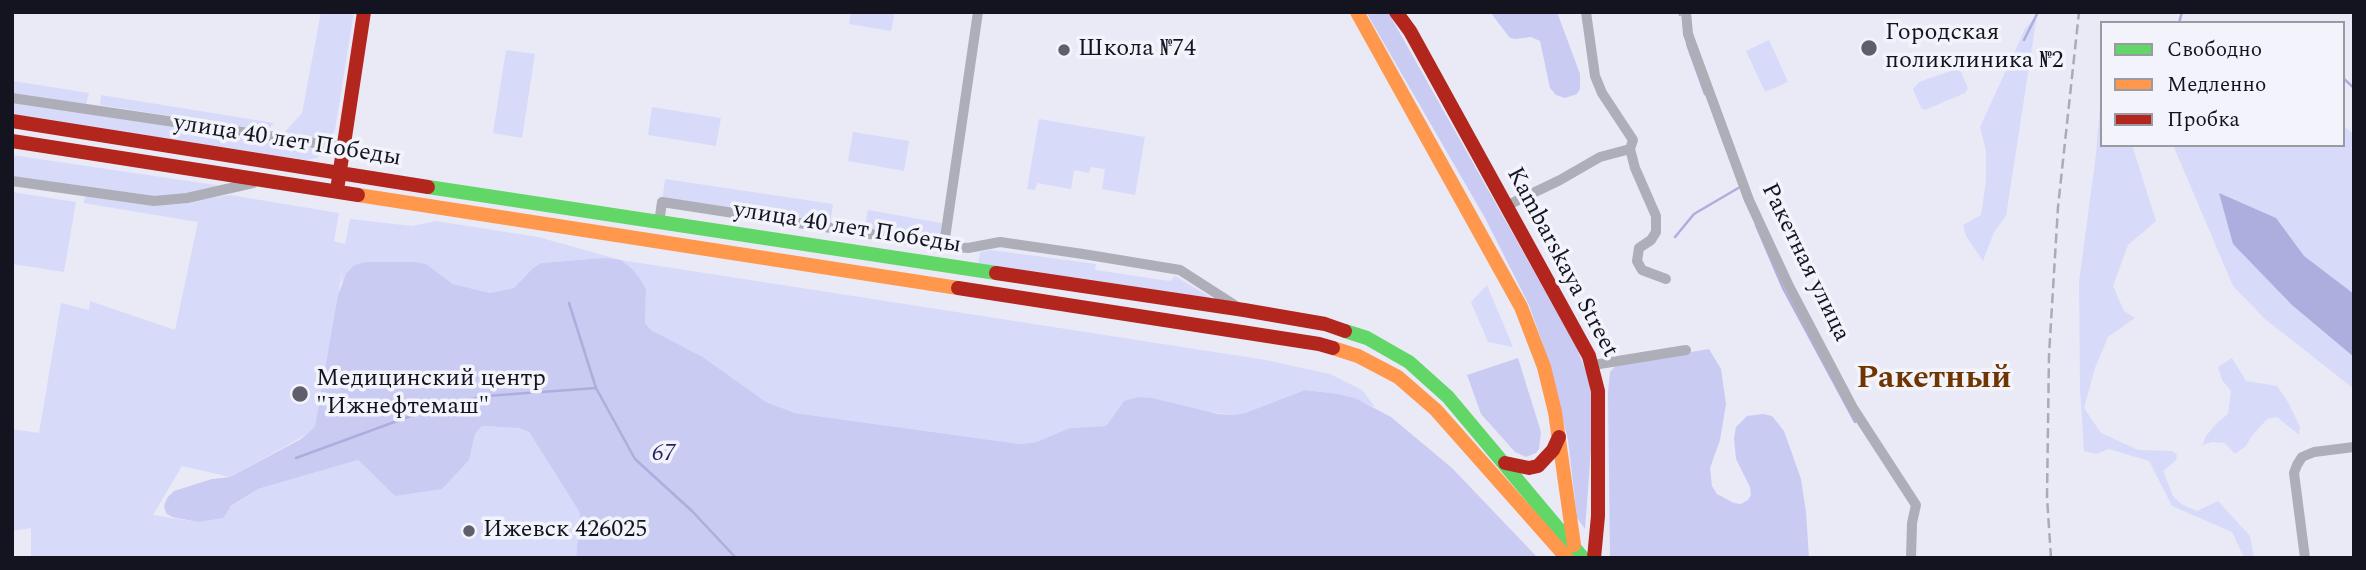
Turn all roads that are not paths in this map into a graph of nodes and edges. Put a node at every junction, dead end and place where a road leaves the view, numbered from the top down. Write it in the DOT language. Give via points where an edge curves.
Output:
graph roads {
  1 [pos="364,12"];
  2 [pos="978,12"];
  3 [pos="1357,12"];
  4 [pos="1396,12"];
  5 [pos="1586,12"];
  6 [pos="1686,12"];
  7 [pos="12,98"];
  8 [pos="12,121"];
  9 [pos="12,141"];
  10 [pos="343,146"];
  11 [pos="1630,149"];
  12 [pos="339,173"];
  13 [pos="271,180"];
  14 [pos="12,181"];
  15 [pos="337,190"];
  16 [pos="1506,206"];
  17 [pos="659,223"];
  18 [pos="880,235"];
  19 [pos="944,245"];
  20 [pos="877,257"];
  21 [pos="1667,279"];
  22 [pos="1244,310"];
  23 [pos="1686,350"];
  24 [pos="1592,365"];
  25 [pos="1559,437"];
  26 [pos="2354,447"];
  27 [pos="1505,463"];
  28 [pos="1555,533"];
  29 [pos="1575,555"];
  30 [pos="1594,558"];
  31 [pos="1911,558"];
  32 [pos="2305,558"];
  1 -- 10 [label="main road"];
  2 -- 19 [label="street"];
  3 -- 25 [label="main road" via="1521,307 1544,367"];
  4 -- 16 [label="main road, Kambarskaya Street"];
  5 -- 11 [label="street" via="1595,76 1633,140"];
  6 -- 31 [label="street, Ракетная улица" via="1688,34 1749,200 1789,286 1853,408 1916,505"];
  7 -- 10 [label="street, улица 40 лет Победы"];
  8 -- 12 [label="main road, улица 40 лет Победы"];
  9 -- 13 [label="main road, улица 40 лет Победы"];
  10 -- 12 [label="main road"];
  11 -- 16 [label="street" via="1600,157"];
  11 -- 21 [label="street" via="1657,224 1651,240 1639,248 1637,261 1642,270"];
  12 -- 15 [label="main road"];
  12 -- 17 [label="main road, улица 40 лет Победы"];
  13 -- 14 [label="street, улица 40 лет Победы" via="154,201"];
  13 -- 15 [label="main road, улица 40 лет Победы"];
  15 -- 28 [label="main road, улица 40 лет Победы" via="1319,344 1358,356 1398,377"];
  16 -- 24 [label="main road, Kambarskaya Street"];
  17 -- 18 [label="street" via="662,202"];
  17 -- 20 [label="main road, улица 40 лет Победы"];
  18 -- 19 [label="street"];
  18 -- 20 [label="street"];
  19 -- 22 [label="street" via="968,248 1000,242 1181,270"];
  20 -- 22 [label="main road, улица 40 лет Победы"];
  22 -- 27 [label="main road, улица 40 лет Победы" via="1325,324 1367,338 1409,362 1448,397"];
  23 -- 24 [label="street"];
  24 -- 30 [label="main road, Kambarskaya Street" via="1598,391"];
  25 -- 27 [label="main road" via="1538,466"];
  25 -- 29 [label="main road"];
  26 -- 32 [label="street" via="2314,452 2297,465 2294,473"];
  27 -- 28 [label="main road, улица 40 лет Победы"];
  28 -- 29 [label="main road, улица 40 лет Победы"];
}
